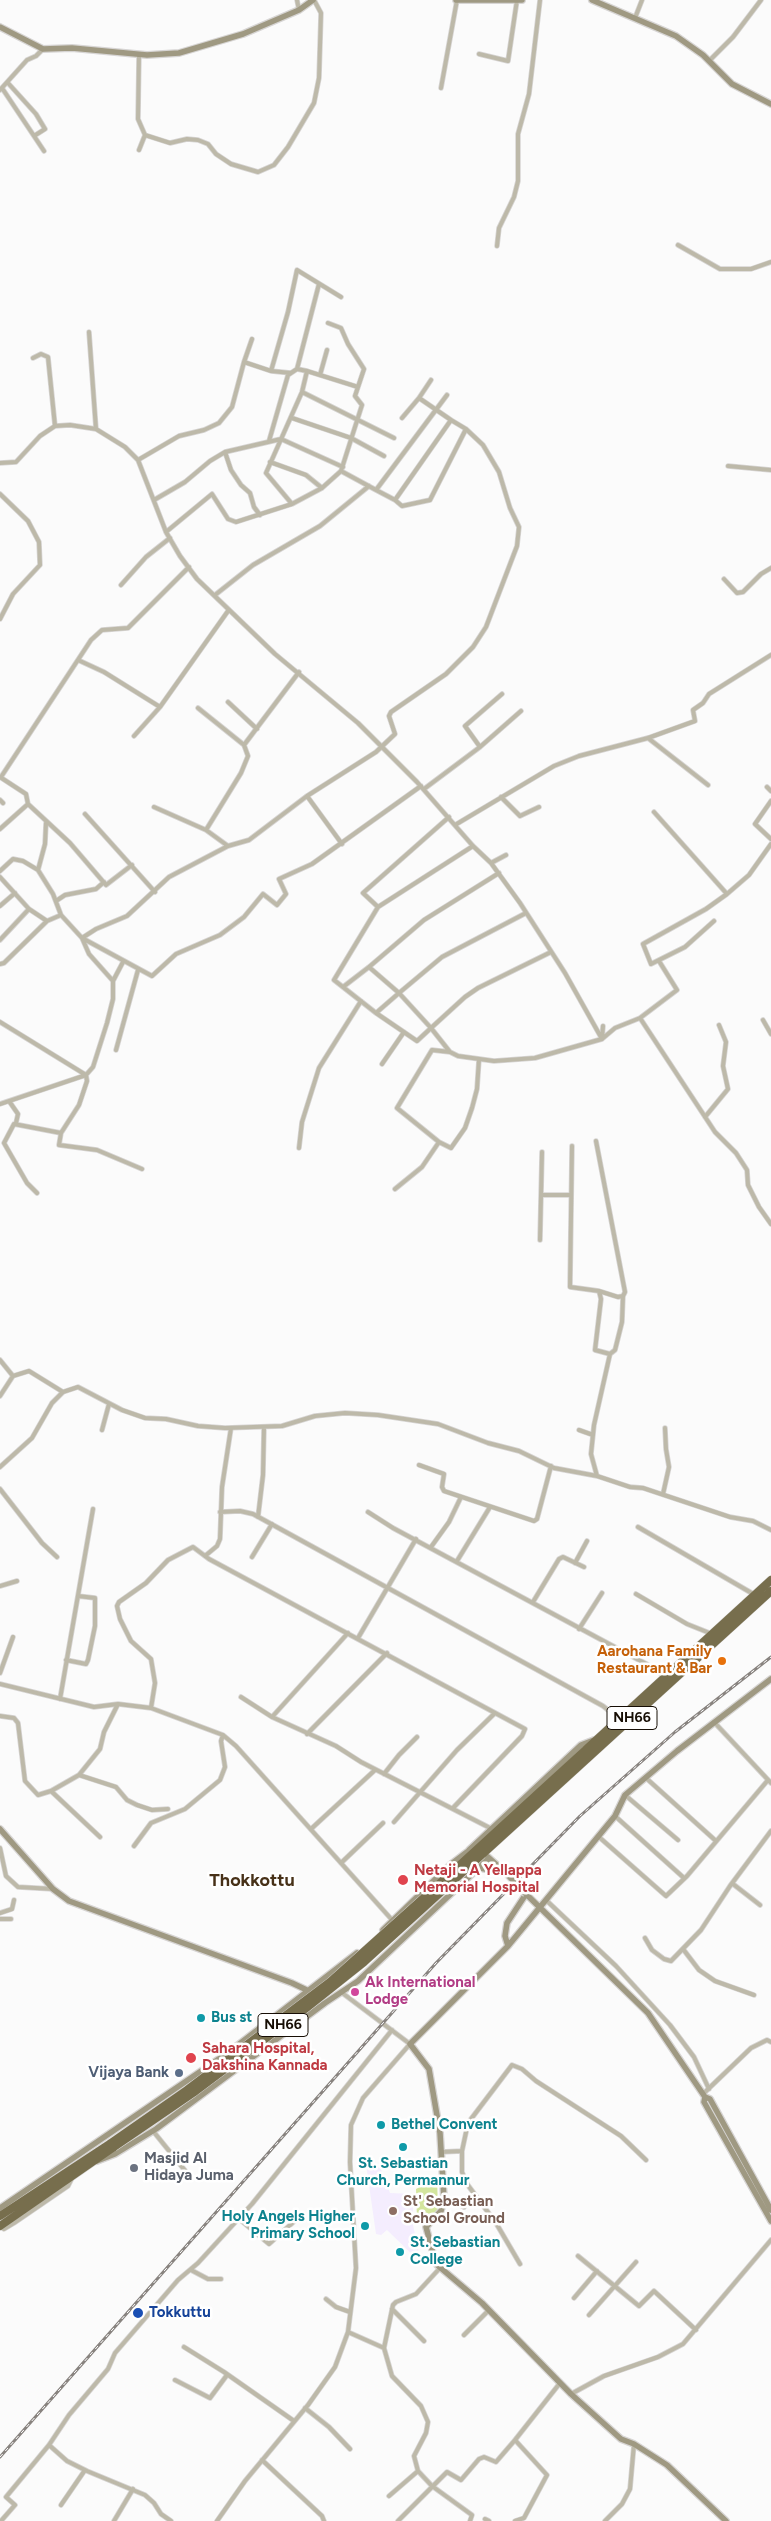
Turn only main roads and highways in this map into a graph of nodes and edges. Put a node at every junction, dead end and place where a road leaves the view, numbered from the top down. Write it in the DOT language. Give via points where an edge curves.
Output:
graph roads {
  1 [pos="771,1580"];
  2 [pos="771,1591"];
  3 [pos="483,1854"];
  4 [pos="112,2145"];
  5 [pos="0,2216"];
  6 [pos="0,2226"];
  1 -- 3 [label="highway, NH66" via="493,1830"];
  2 -- 3 [label="highway, NH66"];
  3 -- 4 [label="highway, NH66, bridge" via="440,1888 364,1962 305,2009 193,2093"];
  4 -- 5 [label="highway, NH66"];
  4 -- 6 [label="highway, NH66"];
}
